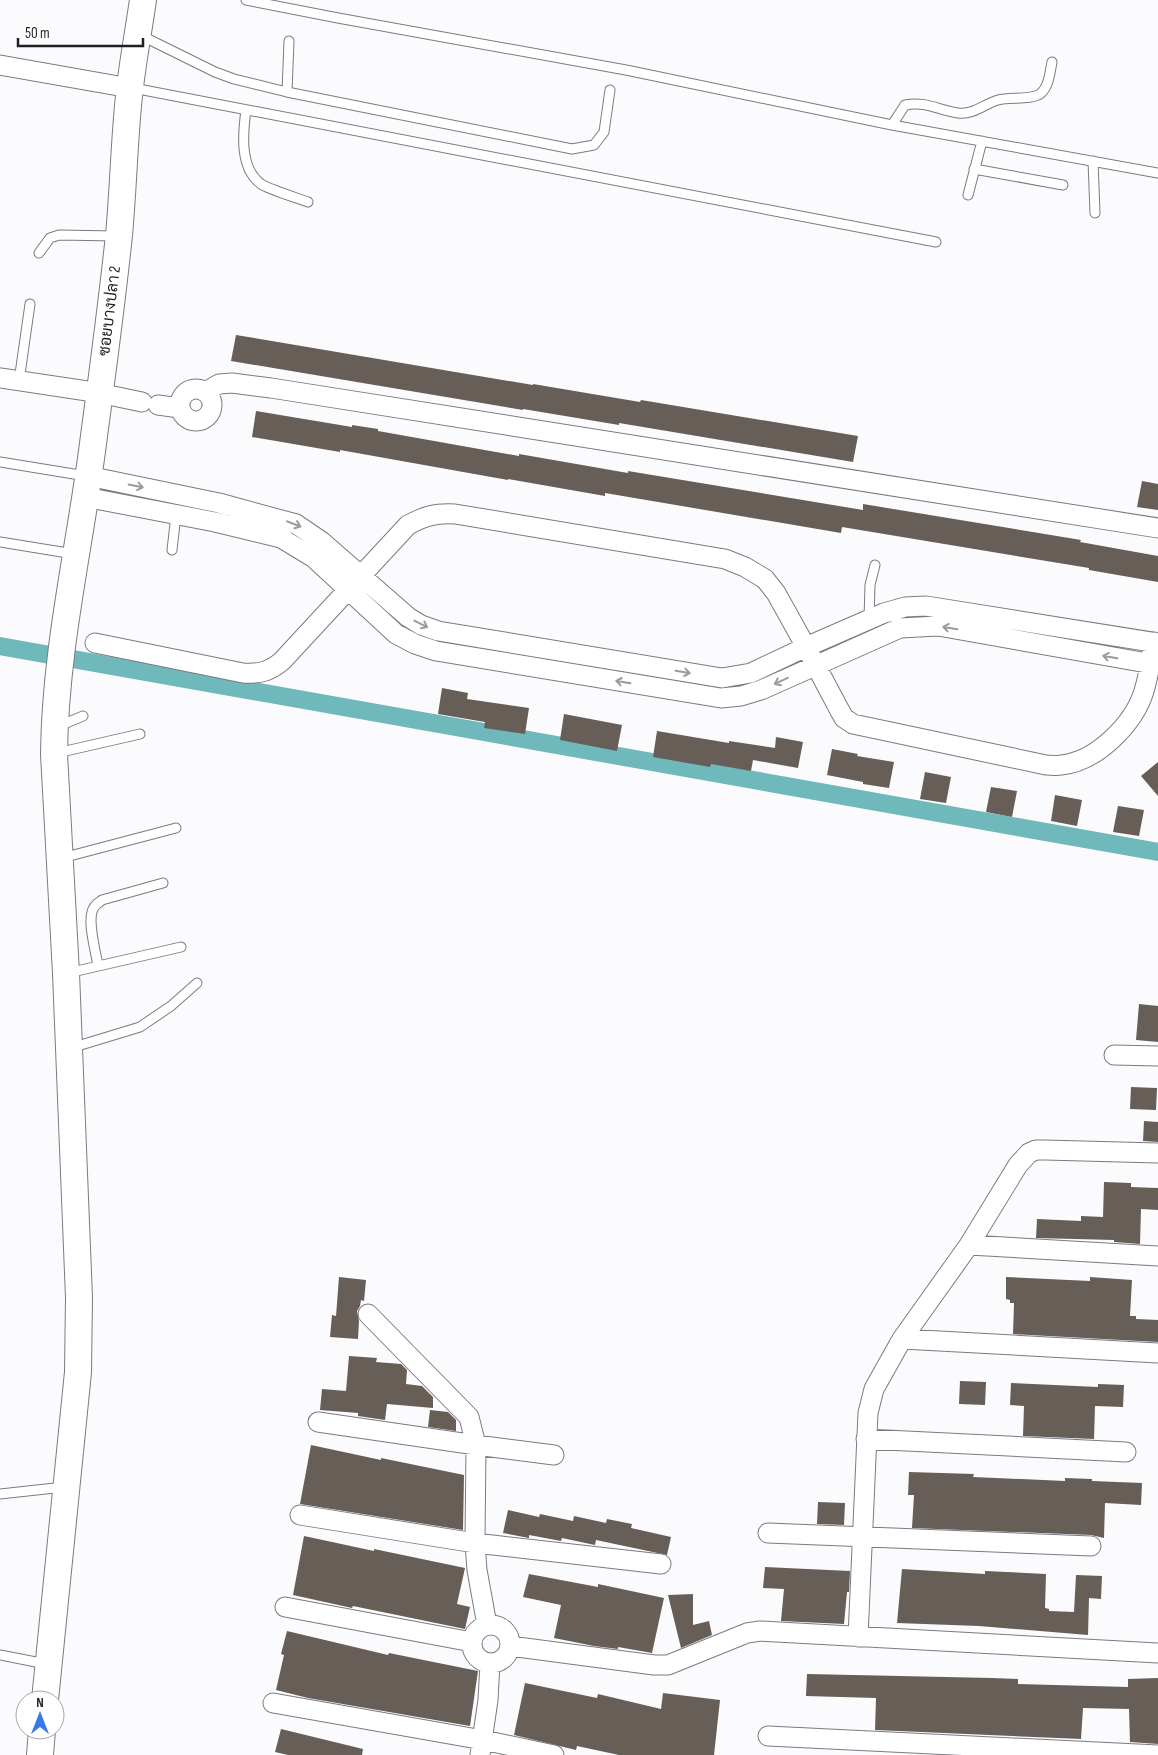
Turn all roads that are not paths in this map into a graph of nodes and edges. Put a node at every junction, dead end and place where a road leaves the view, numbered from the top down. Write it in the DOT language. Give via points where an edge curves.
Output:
graph roads {
  1 [pos="144,0"];
  2 [pos="246,0"];
  3 [pos="138,35"];
  4 [pos="289,41"];
  5 [pos="1052,62"];
  6 [pos="0,65"];
  7 [pos="130,88"];
  8 [pos="610,90"];
  9 [pos="287,92"];
  10 [pos="246,110"];
  11 [pos="892,125"];
  12 [pos="982,141"];
  13 [pos="1093,161"];
  14 [pos="974,169"];
  15 [pos="1158,173"];
  16 [pos="1063,185"];
  17 [pos="968,195"];
  18 [pos="308,202"];
  19 [pos="1095,213"];
  20 [pos="119,236"];
  21 [pos="936,242"];
  22 [pos="39,253"];
  23 [pos="30,304"];
  24 [pos="0,378"];
  25 [pos="19,381"];
  26 [pos="205,392"];
  27 [pos="100,393"];
  28 [pos="180,408"];
  29 [pos="0,462"];
  30 [pos="86,487"];
  31 [pos="219,503"];
  32 [pos="176,514"];
  33 [pos="214,522"];
  34 [pos="1158,528"];
  35 [pos="0,542"];
  36 [pos="172,550"];
  37 [pos="76,554"];
  38 [pos="875,564"];
  39 [pos="362,576"];
  40 [pos="349,590"];
  41 [pos="869,620"];
  42 [pos="1156,642"];
  43 [pos="96,643"];
  44 [pos="806,647"];
  45 [pos="1154,664"];
  46 [pos="815,665"];
  47 [pos="83,716"];
  48 [pos="54,728"];
  49 [pos="140,734"];
  50 [pos="54,754"];
  51 [pos="176,828"];
  52 [pos="59,858"];
  53 [pos="163,883"];
  54 [pos="181,947"];
  55 [pos="98,966"];
  56 [pos="66,973"];
  57 [pos="197,983"];
  58 [pos="69,1049"];
  59 [pos="1114,1055"];
  60 [pos="1158,1056"];
  61 [pos="1158,1153"];
  62 [pos="969,1245"];
  63 [pos="1158,1256"];
  64 [pos="368,1314"];
  65 [pos="902,1339"];
  66 [pos="1158,1353"];
  67 [pos="318,1422"];
  68 [pos="866,1439"];
  69 [pos="476,1445"];
  70 [pos="1126,1452"];
  71 [pos="554,1455"];
  72 [pos="67,1487"];
  73 [pos="0,1494"];
  74 [pos="300,1515"];
  75 [pos="768,1533"];
  76 [pos="863,1537"];
  77 [pos="475,1543"];
  78 [pos="1091,1546"];
  79 [pos="661,1564"];
  80 [pos="285,1607"];
  81 [pos="488,1625"];
  82 [pos="858,1637"];
  83 [pos="472,1642"];
  84 [pos="510,1646"];
  85 [pos="1158,1653"];
  86 [pos="0,1656"];
  87 [pos="490,1663"];
  88 [pos="49,1664"];
  89 [pos="46,1690"];
  90 [pos="273,1703"];
  91 [pos="768,1736"];
  92 [pos="41,1740"];
  93 [pos="481,1748"];
  94 [pos="1158,1754"];
  95 [pos="40,1755"];
  96 [pos="554,1755"];
  1 -- 3 [label="street, ซอยบางปลา 2"];
  2 -- 11 [label="lane" via="626,70"];
  3 -- 7 [label="street, ซอยบางปลา 2"];
  3 -- 9 [label="lane" via="215,72"];
  4 -- 9 [label="lane"];
  5 -- 11 [label="lane" via="1048,82 1041,93 1032,97 996,100 971,112 959,113 917,103 905,105"];
  6 -- 7 [label="street"];
  7 -- 10 [label="lane"];
  7 -- 20 [label="street, ซอยบางปลา 2"];
  8 -- 9 [label="lane" via="604,132 594,145 572,148"];
  10 -- 18 [label="lane" via="243,148 254,176 261,184"];
  10 -- 21 [label="lane"];
  11 -- 12 [label="lane"];
  12 -- 13 [label="lane"];
  12 -- 14 [label="lane"];
  13 -- 15 [label="lane"];
  13 -- 19 [label="lane"];
  14 -- 16 [label="lane"];
  14 -- 17 [label="lane"];
  20 -- 22 [label="lane" via="59,235 50,238"];
  20 -- 27 [label="street, ซอยบางปลา 2"];
  23 -- 25 [label="lane"];
  24 -- 25 [label="street"];
  25 -- 27 [label="street"];
  26 -- 28 [label="street" via="190,390 180,400"];
  26 -- 28 [label="street" via="212,405 205,419 189,420"];
  26 -- 34 [label="street" via="219,384 232,383 271,388"];
  27 -- 28 [label="street"];
  27 -- 30 [label="street, ซอยบางปลา 2"];
  29 -- 30 [label="lane"];
  30 -- 31 [label="street, one-way"];
  30 -- 32 [label="street"];
  30 -- 37 [label="street, ซอยบางปลา 2"];
  31 -- 33 [label="street"];
  31 -- 39 [label="street, one-way" via="296,524"];
  32 -- 33 [label="street"];
  32 -- 36 [label="lane"];
  33 -- 40 [label="street" via="281,538 314,558"];
  35 -- 37 [label="lane"];
  37 -- 48 [label="street, ซอยบางปลา 2" via="57,684"];
  38 -- 41 [label="lane" via="870,585"];
  39 -- 40 [label="street"];
  39 -- 44 [label="street, one-way" via="408,616 438,631 722,678 751,673"];
  39 -- 44 [label="street" via="408,525 438,513 455,514 725,559 765,579"];
  40 -- 43 [label="street" via="282,661 257,674"];
  46 -- 40 [label="street, one-way" via="761,690 721,698 436,651 396,634"];
  41 -- 42 [label="street" via="905,607 926,606"];
  41 -- 44 [label="street"];
  42 -- 45 [label="street"];
  44 -- 46 [label="street"];
  45 -- 46 [label="street, one-way" via="938,626 916,626 900,628"];
  45 -- 46 [label="street" via="1132,716 1119,732 1104,747 1063,765 1046,765 853,724 844,718"];
  47 -- 48 [label="lane"];
  48 -- 50 [label="street, ซอยบางปลา 2"];
  49 -- 50 [label="lane"];
  50 -- 52 [label="street, ซอยบางปลา 2"];
  51 -- 52 [label="lane"];
  52 -- 56 [label="street, ซอยบางปลา 2"];
  53 -- 55 [label="lane" via="96,904 91,922"];
  54 -- 55 [label="lane"];
  55 -- 56 [label="lane"];
  56 -- 58 [label="street, ซอยบางปลา 2"];
  57 -- 58 [label="lane" via="140,1027"];
  58 -- 72 [label="street, ซอยบางปลา 2" via="79,1298 78,1372"];
  59 -- 60 [label="street"];
  61 -- 62 [label="street" via="1036,1150 1029,1153 1018,1164"];
  62 -- 63 [label="street"];
  62 -- 65 [label="street"];
  64 -- 69 [label="street" via="469,1417"];
  65 -- 66 [label="street"];
  65 -- 68 [label="street" via="874,1388"];
  67 -- 69 [label="street"];
  68 -- 70 [label="street"];
  68 -- 76 [label="street"];
  69 -- 71 [label="street"];
  69 -- 77 [label="street"];
  72 -- 73 [label="lane"];
  72 -- 88 [label="street, ซอยบางปลา 2"];
  74 -- 77 [label="street"];
  75 -- 76 [label="street"];
  76 -- 78 [label="street"];
  76 -- 82 [label="street"];
  77 -- 79 [label="street"];
  77 -- 81 [label="street"];
  80 -- 83 [label="street"];
  81 -- 83 [label="street" via="477,1631"];
  81 -- 84 [label="street" via="501,1628 510,1639"];
  82 -- 84 [label="street" via="747,1632 668,1665"];
  82 -- 85 [label="street"];
  83 -- 87 [label="street" via="479,1659"];
  84 -- 87 [label="street" via="501,1660"];
  86 -- 88 [label="lane"];
  87 -- 93 [label="street"];
  88 -- 89 [label="street, ซอยบางปลา 2"];
  90 -- 93 [label="street"];
  91 -- 94 [label="street"];
  92 -- 95 [label="street"];
  93 -- 96 [label="street"];
}
